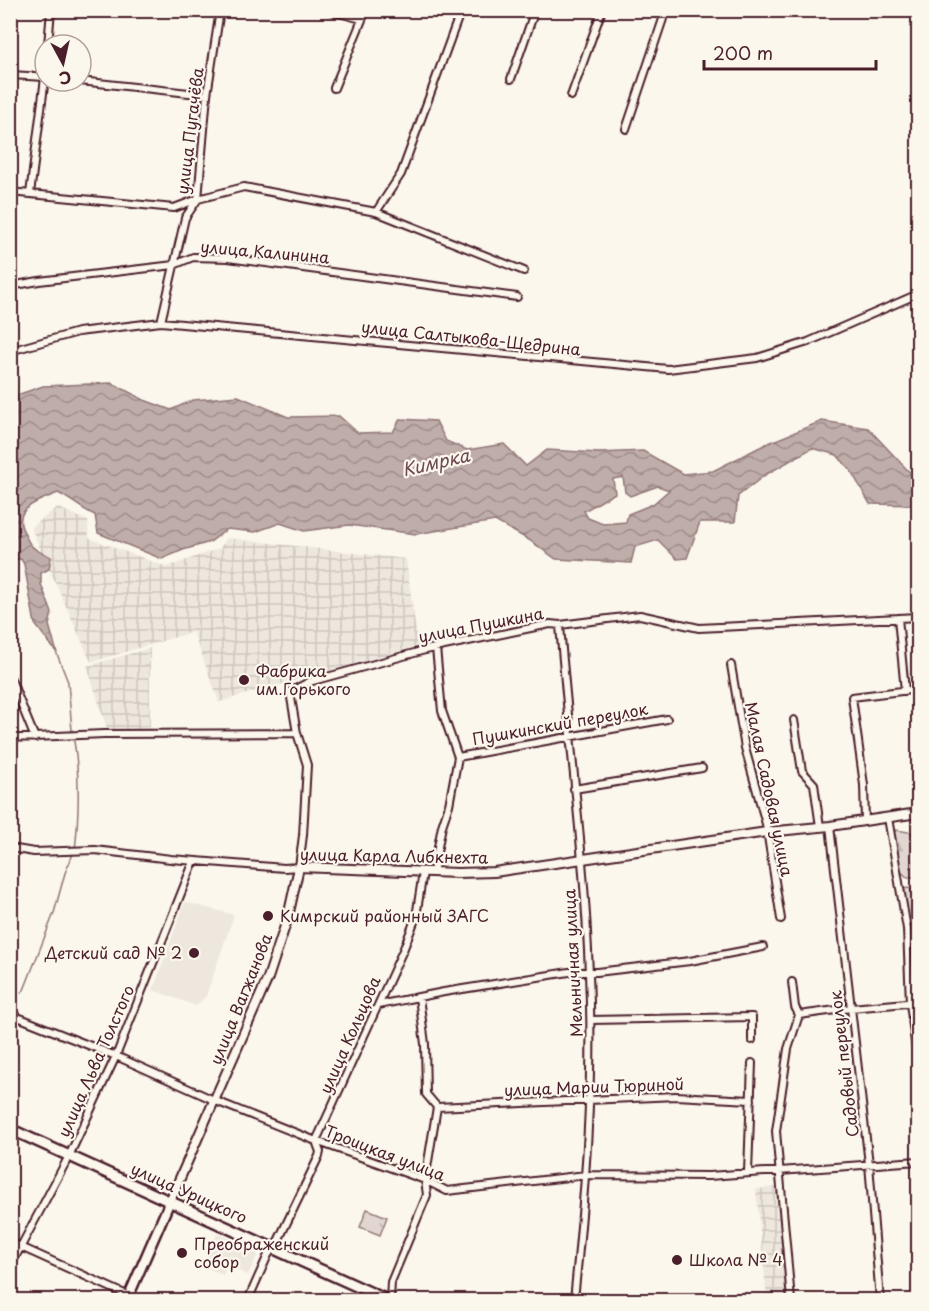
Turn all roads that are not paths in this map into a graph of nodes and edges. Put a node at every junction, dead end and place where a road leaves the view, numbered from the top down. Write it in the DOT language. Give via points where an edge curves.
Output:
graph roads {
  1 [pos="51,10"];
  2 [pos="220,10"];
  3 [pos="327,10"];
  4 [pos="366,10"];
  5 [pos="461,10"];
  6 [pos="535,10"];
  7 [pos="603,10"];
  8 [pos="666,10"];
  9 [pos="362,19"];
  10 [pos="49,33"];
  11 [pos="10,75"];
  12 [pos="33,76"];
  13 [pos="511,79"];
  14 [pos="93,82"];
  15 [pos="334,88"];
  16 [pos="43,93"];
  17 [pos="207,95"];
  18 [pos="571,96"];
  19 [pos="626,129"];
  20 [pos="10,192"];
  21 [pos="30,194"];
  22 [pos="198,199"];
  23 [pos="376,212"];
  24 [pos="174,265"];
  25 [pos="524,271"];
  26 [pos="10,286"];
  27 [pos="918,294"];
  28 [pos="517,297"];
  29 [pos="161,322"];
  30 [pos="10,351"];
  31 [pos="918,617"];
  32 [pos="898,618"];
  33 [pos="560,625"];
  34 [pos="436,648"];
  35 [pos="731,665"];
  36 [pos="10,677"];
  37 [pos="918,689"];
  38 [pos="905,691"];
  39 [pos="290,692"];
  40 [pos="667,719"];
  41 [pos="794,720"];
  42 [pos="297,733"];
  43 [pos="569,737"];
  44 [pos="10,738"];
  45 [pos="35,738"];
  46 [pos="458,757"];
  47 [pos="702,768"];
  48 [pos="574,789"];
  49 [pos="918,813"];
  50 [pos="888,818"];
  51 [pos="865,821"];
  52 [pos="830,826"];
  53 [pos="820,827"];
  54 [pos="767,832"];
  55 [pos="10,848"];
  56 [pos="581,860"];
  57 [pos="194,861"];
  58 [pos="299,867"];
  59 [pos="423,872"];
  60 [pos="433,873"];
  61 [pos="781,919"];
  62 [pos="763,947"];
  63 [pos="589,972"];
  64 [pos="792,981"];
  65 [pos="419,997"];
  66 [pos="918,1002"];
  67 [pos="910,1003"];
  68 [pos="378,1005"];
  69 [pos="851,1008"];
  70 [pos="10,1014"];
  71 [pos="799,1015"];
  72 [pos="591,1020"];
  73 [pos="752,1040"];
  74 [pos="116,1056"];
  75 [pos="752,1063"];
  76 [pos="918,1066"];
  77 [pos="590,1099"];
  78 [pos="751,1100"];
  79 [pos="216,1101"];
  80 [pos="437,1107"];
  81 [pos="10,1129"];
  82 [pos="316,1141"];
  83 [pos="69,1156"];
  84 [pos="918,1161"];
  85 [pos="869,1164"];
  86 [pos="778,1171"];
  87 [pos="748,1172"];
  88 [pos="586,1175"];
  89 [pos="426,1180"];
  90 [pos="170,1202"];
  91 [pos="10,1242"];
  92 [pos="21,1247"];
  93 [pos="273,1248"];
  94 [pos="10,1267"];
  95 [pos="128,1299"];
  96 [pos="138,1300"];
  97 [pos="248,1300"];
  98 [pos="388,1300"];
  99 [pos="574,1300"];
  100 [pos="791,1300"];
  101 [pos="880,1300"];
  1 -- 10 [label="street"];
  2 -- 17 [label="street, улица Пугачёва"];
  3 -- 9 [label="street"];
  4 -- 9 [label="street"];
  5 -- 23 [label="street" via="401,174"];
  6 -- 13 [label="street"];
  7 -- 18 [label="street"];
  8 -- 19 [label="street"];
  9 -- 15 [label="street"];
  11 -- 12 [label="street"];
  14 -- 17 [label="street"];
  16 -- 21 [label="street"];
  17 -- 22 [label="street, улица Пугачёва"];
  20 -- 21 [label="street"];
  21 -- 22 [label="street" via="174,208"];
  22 -- 23 [label="street" via="244,187"];
  22 -- 24 [label="street, улица Пугачёва" via="186,218"];
  23 -- 25 [label="street"];
  24 -- 26 [label="street, улица Калинина"];
  24 -- 28 [label="street, улица Калинина" via="193,257 228,258"];
  24 -- 29 [label="street, улица Пугачёва"];
  27 -- 29 [label="street, улица Салтыкова-Щедрина" via="808,342 757,358 668,369"];
  29 -- 30 [label="street, улица Салтыкова-Щедрина" via="78,332"];
  31 -- 32 [label="street, улица Пушкина"];
  32 -- 33 [label="street, улица Пушкина" via="699,628 640,615"];
  32 -- 38 [label="street"];
  33 -- 34 [label="street, улица Пушкина"];
  33 -- 43 [label="street, Мельничная улица"];
  34 -- 39 [label="street, улица Пушкина" via="309,682"];
  34 -- 46 [label="street" via="442,711"];
  35 -- 54 [label="street, Малая Садовая улица" via="745,748"];
  36 -- 45 [label="street"];
  37 -- 38 [label="street"];
  38 -- 51 [label="street" via="852,697"];
  39 -- 42 [label="street, улица Вагжанова"];
  40 -- 43 [label="street, Пушкинский переулок"];
  41 -- 53 [label="street" via="802,771 814,784"];
  42 -- 45 [label="street"];
  42 -- 58 [label="street, улица Вагжанова" via="307,765"];
  43 -- 46 [label="street, Пушкинский переулок"];
  43 -- 48 [label="street, Мельничная улица"];
  44 -- 45 [label="street"];
  46 -- 60 [label="street"];
  47 -- 48 [label="street"];
  48 -- 56 [label="street, Мельничная улица"];
  49 -- 50 [label="street, улица Карла Либкнехта"];
  50 -- 51 [label="street, улица Карла Либкнехта"];
  50 -- 67 [label="street" via="906,929"];
  51 -- 52 [label="street, улица Карла Либкнехта"];
  52 -- 53 [label="street, улица Карла Либкнехта"];
  52 -- 69 [label="street, Садовый переулок"];
  53 -- 54 [label="street, улица Карла Либкнехта"];
  54 -- 56 [label="street, улица Карла Либкнехта"];
  54 -- 61 [label="street, Малая Садовая улица"];
  55 -- 57 [label="street, улица Карла Либкнехта" via="34,852 95,850"];
  56 -- 60 [label="street, улица Карла Либкнехта" via="494,872"];
  56 -- 63 [label="street, Мельничная улица"];
  57 -- 58 [label="street, улица Карла Либкнехта"];
  57 -- 74 [label="street, улица Льва Толстого"];
  58 -- 59 [label="street, улица Карла Либкнехта"];
  58 -- 79 [label="street, улица Вагжанова" via="268,978"];
  59 -- 60 [label="street, улица Карла Либкнехта"];
  59 -- 68 [label="street, улица Кольцова" via="416,917"];
  62 -- 63 [label="street" via="690,961"];
  63 -- 65 [label="street"];
  63 -- 72 [label="street, Мельничная улица"];
  64 -- 71 [label="street"];
  65 -- 68 [label="street"];
  65 -- 80 [label="street" via="426,1094"];
  66 -- 67 [label="street"];
  67 -- 69 [label="street"];
  67 -- 76 [label="street"];
  68 -- 82 [label="street, улица Кольцова"];
  69 -- 71 [label="street"];
  69 -- 85 [label="street, Садовый переулок"];
  70 -- 74 [label="street, Троицкая улица"];
  71 -- 86 [label="street" via="788,1049 778,1110"];
  72 -- 73 [label="street" via="752,1017"];
  72 -- 77 [label="street, Мельничная улица"];
  74 -- 79 [label="street, Троицкая улица"];
  74 -- 83 [label="street, улица Льва Толстого"];
  75 -- 78 [label="street"];
  77 -- 78 [label="street, улица Марии Тюриной" via="676,1096"];
  77 -- 80 [label="street, улица Марии Тюриной"];
  77 -- 88 [label="street, Мельничная улица"];
  78 -- 87 [label="street"];
  79 -- 82 [label="street, Троицкая улица"];
  79 -- 90 [label="street, улица Вагжанова"];
  80 -- 89 [label="street"];
  81 -- 83 [label="main road, улица Урицкого"];
  82 -- 89 [label="street, Троицкая улица"];
  82 -- 93 [label="street, улица Кольцова" via="319,1156"];
  83 -- 90 [label="main road, улица Урицкого"];
  83 -- 92 [label="street, улица Льва Толстого"];
  84 -- 85 [label="street, Троицкая улица"];
  85 -- 86 [label="street, Троицкая улица"];
  85 -- 101 [label="street, Садовый переулок"];
  86 -- 87 [label="street, Троицкая улица"];
  86 -- 100 [label="street"];
  87 -- 88 [label="street, Троицкая улица" via="709,1176"];
  88 -- 89 [label="street, Троицкая улица" via="447,1191"];
  88 -- 99 [label="street, Мельничная улица"];
  89 -- 98 [label="street" via="427,1195 391,1282"];
  90 -- 93 [label="main road, улица Урицкого"];
  90 -- 95 [label="main road, улица Вагжанова"];
  91 -- 92 [label="street"];
  92 -- 94 [label="street, улица Льва Толстого"];
  92 -- 95 [label="street"];
  93 -- 97 [label="street, улица Кольцова"];
  93 -- 98 [label="main road, улица Урицкого"];
  95 -- 96 [label="street"];
}
